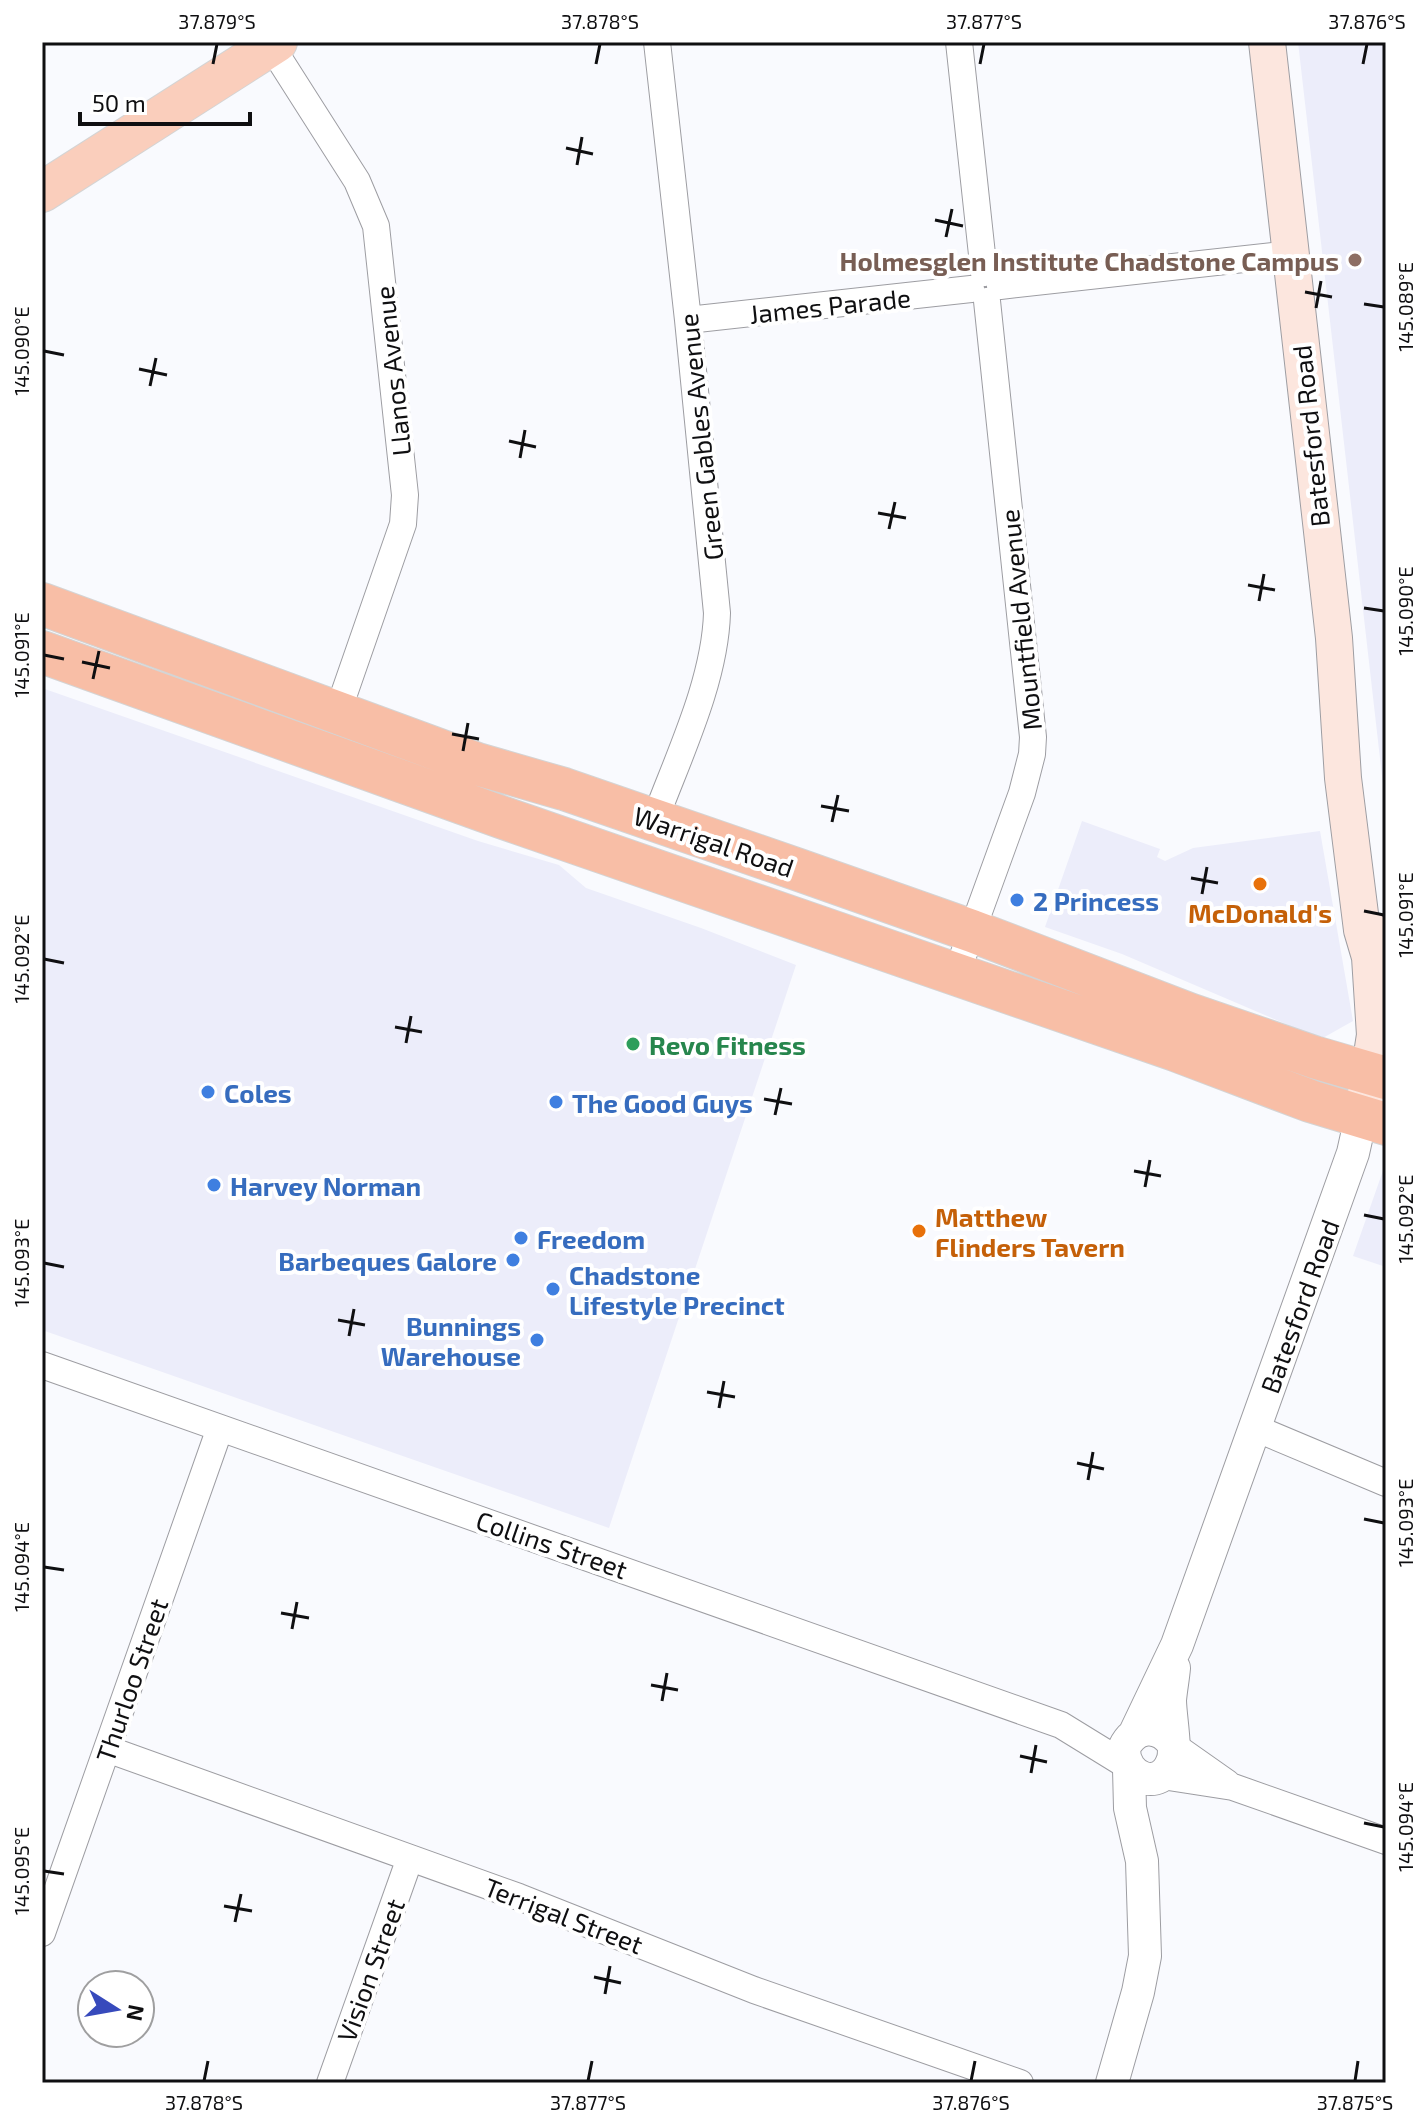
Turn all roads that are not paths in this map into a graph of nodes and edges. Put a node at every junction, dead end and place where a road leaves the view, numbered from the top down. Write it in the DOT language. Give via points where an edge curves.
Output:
graph roads {
  1 [pos="657,42"];
  2 [pos="959,42"];
  3 [pos="1267,42"];
  4 [pos="274,44"];
  5 [pos="42,192"];
  6 [pos="1290,254"];
  7 [pos="985,287"];
  8 [pos="688,320"];
  9 [pos="42,604"];
  10 [pos="42,652"];
  11 [pos="337,714"];
  12 [pos="654,822"];
  13 [pos="972,931"];
  14 [pos="956,975"];
  15 [pos="1378,1076"];
  16 [pos="1374,1121"];
  17 [pos="42,1365"];
  18 [pos="220,1428"];
  19 [pos="1255,1428"];
  20 [pos="1386,1483"];
  21 [pos="1177,1645"];
  22 [pos="1172,1744"];
  23 [pos="107,1749"];
  24 [pos="1140,1759"];
  25 [pos="1233,1787"];
  26 [pos="1386,1841"];
  27 [pos="410,1858"];
  28 [pos="44,1922"];
  29 [pos="330,2083"];
  30 [pos="1020,2083"];
  31 [pos="1112,2083"];
  1 -- 8 [label="street, Green Gables Avenue"];
  2 -- 7 [label="street, Mountfield Avenue"];
  3 -- 6 [label="main road, Batesford Road"];
  4 -- 5 [label="main road"];
  4 -- 11 [label="street, Llanos Avenue" via="357,181 376,226 405,495 403,524"];
  6 -- 7 [label="street, James Parade"];
  6 -- 15 [label="main road, Batesford Road" via="1334,638 1343,778 1370,957"];
  7 -- 8 [label="street, James Parade"];
  7 -- 13 [label="street, Mountfield Avenue" via="1033,737 1022,793"];
  8 -- 12 [label="street, Green Gables Avenue" via="717,591 716,638 710,669"];
  9 -- 11 [label="highway, Warrigal Road"];
  10 -- 14 [label="highway, Warrigal Road"];
  11 -- 12 [label="highway, Warrigal Road"];
  12 -- 13 [label="highway, Warrigal Road"];
  13 -- 14 [label="street, Mountfield Avenue"];
  13 -- 15 [label="highway, Warrigal Road" via="1189,1014"];
  14 -- 16 [label="highway, Warrigal Road"];
  15 -- 16 [label="main road, Batesford Road"];
  16 -- 19 [label="street, Batesford Road" via="1353,1153"];
  17 -- 18 [label="street, Collins Street"];
  18 -- 23 [label="street, Thurloo Street"];
  18 -- 24 [label="street, Collins Street" via="1061,1725"];
  19 -- 20 [label="street"];
  19 -- 21 [label="street, Batesford Road"];
  21 -- 22 [label="street, Batesford Road" via="1170,1699"];
  21 -- 24 [label="street, Batesford Road"];
  22 -- 24 [label="street" via="1159,1731 1142,1730"];
  22 -- 25 [label="street, Collins Street"];
  23 -- 27 [label="street, Terrigal Street"];
  23 -- 28 [label="street, Thurloo Street"];
  24 -- 25 [label="street, Collins Street"];
  24 -- 31 [label="street, Batesford Road" via="1130,1808 1142,1861 1143,1971"];
  25 -- 26 [label="street, Collins Street"];
  27 -- 29 [label="street, Vision Street"];
  27 -- 30 [label="street, Terrigal Street" via="754,1990"];
}
